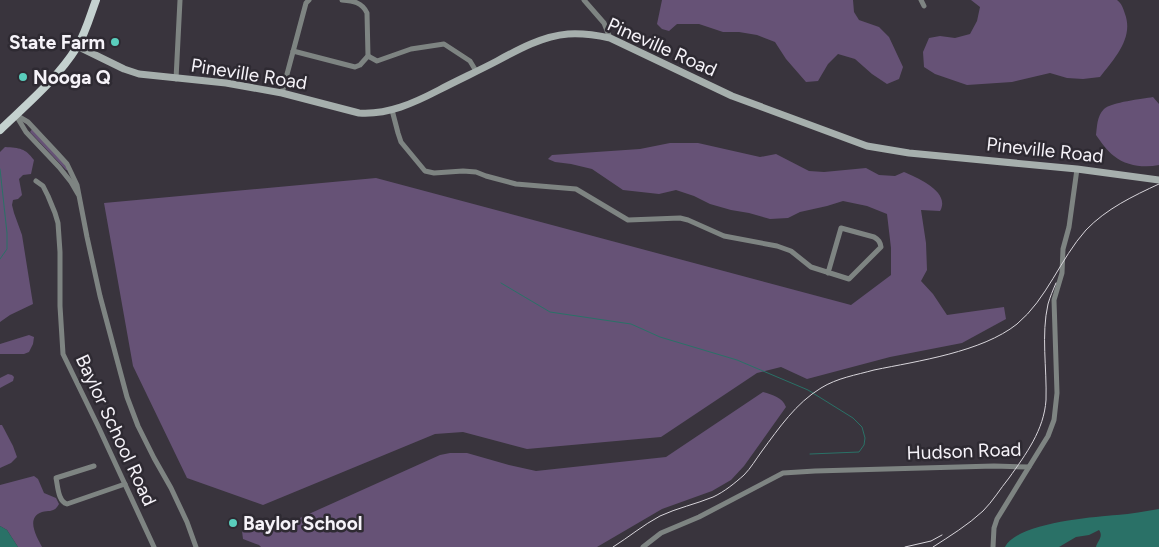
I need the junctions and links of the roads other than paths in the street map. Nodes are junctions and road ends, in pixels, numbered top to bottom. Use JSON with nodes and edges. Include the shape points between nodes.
{"nodes":[{"id":1,"x":96,"y":0,"type":"edge"},
{"id":2,"x":180,"y":0,"type":"edge"},
{"id":3,"x":309,"y":0,"type":"edge"},
{"id":4,"x":342,"y":0,"type":"edge"},
{"id":5,"x":584,"y":0,"type":"edge"},
{"id":6,"x":921,"y":0,"type":"edge"},
{"id":7,"x":924,"y":6,"type":"dead end"},
{"id":8,"x":610,"y":38,"type":"junction"},
{"id":9,"x":77,"y":46,"type":"junction"},
{"id":10,"x":293,"y":52,"type":"junction"},
{"id":11,"x":368,"y":56,"type":"junction"},
{"id":12,"x":476,"y":71,"type":"junction"},
{"id":13,"x":176,"y":79,"type":"junction"},
{"id":14,"x":282,"y":93,"type":"junction"},
{"id":15,"x":392,"y":110,"type":"junction"},
{"id":16,"x":16,"y":115,"type":"junction"},
{"id":17,"x":0,"y":130,"type":"edge"},
{"id":18,"x":1077,"y":169,"type":"junction"},
{"id":19,"x":1159,"y":180,"type":"edge"},
{"id":20,"x":36,"y":181,"type":"dead end"},
{"id":21,"x":80,"y":199,"type":"junction"},
{"id":22,"x":828,"y":273,"type":"junction"},
{"id":23,"x":94,"y":466,"type":"dead end"},
{"id":24,"x":1029,"y":467,"type":"junction"},
{"id":25,"x":125,"y":484,"type":"junction"},
{"id":26,"x":154,"y":547,"type":"edge"},
{"id":27,"x":196,"y":547,"type":"edge"},
{"id":28,"x":643,"y":547,"type":"edge"},
{"id":29,"x":993,"y":547,"type":"edge"}],
"edges":[{"from":1,"to":9,"type":"main road"},
{"from":2,"to":13,"type":"street"},
{"from":3,"to":10,"type":"street"},
{"from":4,"to":11,"type":"street","via":[[361,4],[366,10]]},
{"from":5,"to":8,"type":"street","via":[[604,23]]},
{"from":6,"to":7,"type":"street"},
{"from":8,"to":12,"type":"main road","name":"Pineville Road","via":[[567,34],[544,39]]},
{"from":8,"to":18,"type":"main road","name":"Pineville Road","via":[[732,96],[867,146],[909,154]]},
{"from":9,"to":13,"type":"main road","name":"Pineville Road","via":[[139,74]]},
{"from":9,"to":16,"type":"main road","via":[[58,73]]},
{"from":10,"to":11,"type":"street","via":[[355,67]]},
{"from":10,"to":14,"type":"street"},
{"from":11,"to":12,"type":"street","via":[[377,62],[411,49],[444,44],[470,61]]},
{"from":12,"to":15,"type":"main road","name":"Pineville Road","via":[[415,103]]},
{"from":13,"to":14,"type":"main road","name":"Pineville Road","via":[[226,83]]},
{"from":14,"to":15,"type":"main road","name":"Pineville Road","via":[[359,113]]},
{"from":15,"to":22,"type":"street","via":[[401,142],[425,170],[434,173],[476,172],[516,184],[576,189],[628,220],[688,220],[724,236],[778,246],[811,267]]},
{"from":16,"to":17,"type":"main road"},
{"from":16,"to":21,"type":"street","via":[[26,132],[71,182]]},
{"from":16,"to":21,"type":"street","via":[[28,122],[67,164]]},
{"from":18,"to":19,"type":"main road","name":"Pineville Road"},
{"from":18,"to":24,"type":"street","name":"Hudson Road","via":[[1061,280],[1054,300],[1056,408],[1052,427]]},
{"from":20,"to":25,"type":"street","name":"Baylor School Road","via":[[43,186],[58,223],[63,354]]},
{"from":21,"to":27,"type":"street","via":[[100,296],[127,397]]},
{"from":22,"to":22,"type":"street","via":[[850,279],[882,247],[881,243],[874,237],[841,228]]},
{"from":23,"to":25,"type":"street","via":[[56,478],[63,502],[67,504]]},
{"from":24,"to":28,"type":"street","name":"Hudson Road","via":[[783,473],[661,533]]},
{"from":24,"to":29,"type":"street","via":[[997,520]]},
{"from":25,"to":26,"type":"street","name":"Baylor School Road"}]}
